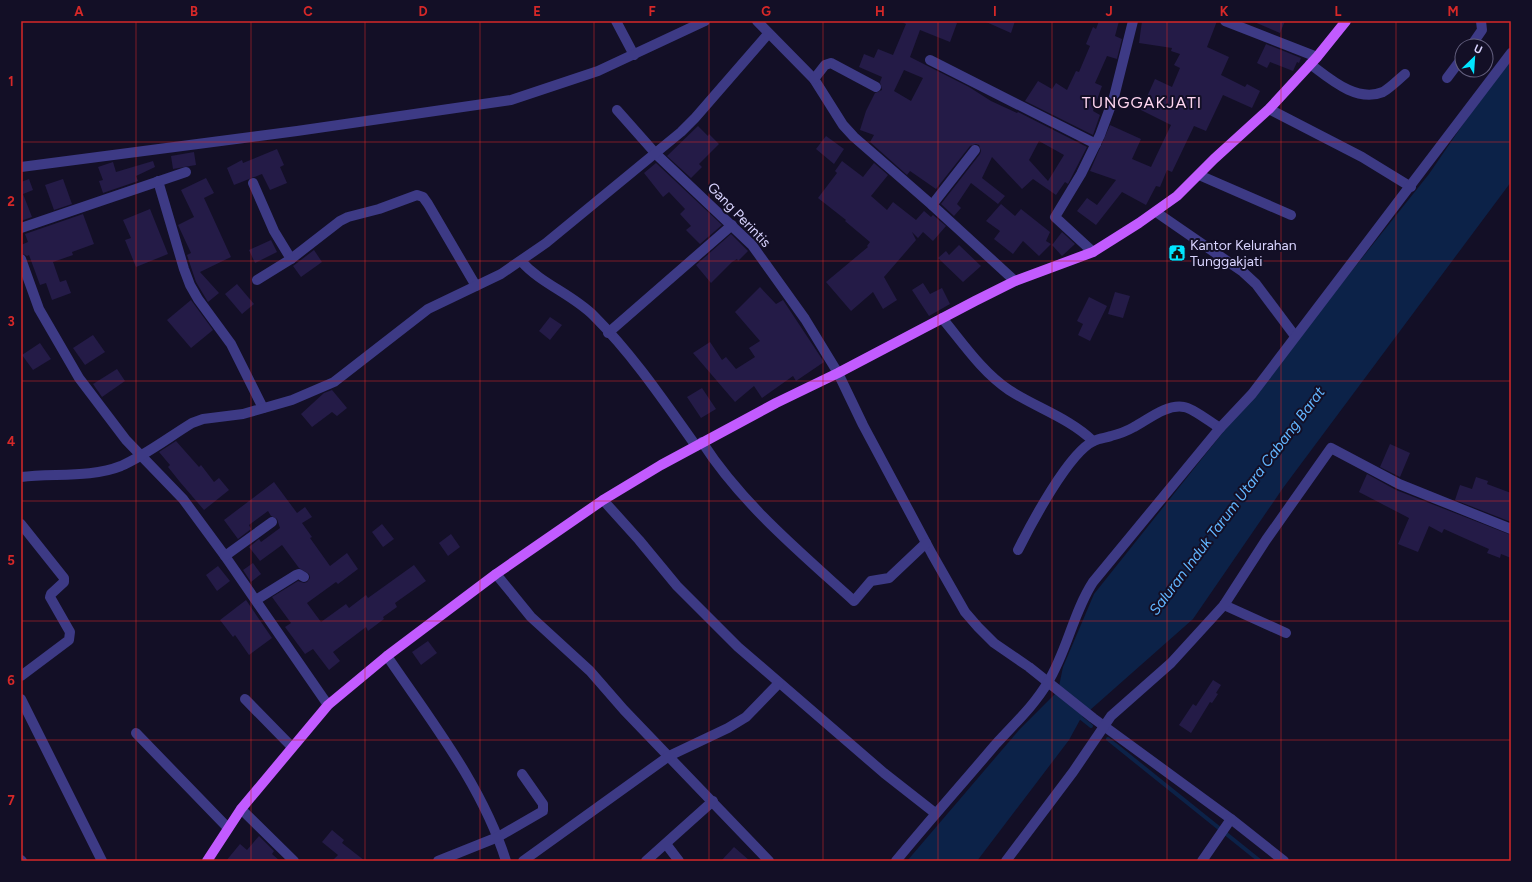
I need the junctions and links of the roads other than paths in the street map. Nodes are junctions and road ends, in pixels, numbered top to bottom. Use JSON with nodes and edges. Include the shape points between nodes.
{"nodes":[{"id":1,"x":616,"y":21,"type":"edge"},
{"id":2,"x":705,"y":21,"type":"edge"},
{"id":3,"x":757,"y":21,"type":"edge"},
{"id":4,"x":1132,"y":21,"type":"edge"},
{"id":5,"x":1225,"y":21,"type":"edge"},
{"id":6,"x":1346,"y":21,"type":"edge"},
{"id":7,"x":1481,"y":21,"type":"edge"},
{"id":8,"x":768,"y":34,"type":"junction"},
{"id":9,"x":1476,"y":38,"type":"edge"},
{"id":10,"x":1511,"y":54,"type":"edge"},
{"id":11,"x":634,"y":55,"type":"junction"},
{"id":12,"x":930,"y":60,"type":"dead end"},
{"id":13,"x":1314,"y":60,"type":"junction"},
{"id":14,"x":1454,"y":69,"type":"edge"},
{"id":15,"x":1405,"y":74,"type":"dead end"},
{"id":16,"x":1447,"y":78,"type":"dead end"},
{"id":17,"x":814,"y":79,"type":"junction"},
{"id":18,"x":876,"y":87,"type":"dead end"},
{"id":19,"x":617,"y":110,"type":"dead end"},
{"id":20,"x":1269,"y":110,"type":"junction"},
{"id":21,"x":1096,"y":144,"type":"junction"},
{"id":22,"x":975,"y":150,"type":"dead end"},
{"id":23,"x":656,"y":154,"type":"junction"},
{"id":24,"x":21,"y":167,"type":"edge"},
{"id":25,"x":186,"y":172,"type":"dead end"},
{"id":26,"x":1199,"y":175,"type":"junction"},
{"id":27,"x":158,"y":181,"type":"junction"},
{"id":28,"x":253,"y":183,"type":"dead end"},
{"id":29,"x":1411,"y":187,"type":"junction"},
{"id":30,"x":932,"y":205,"type":"junction"},
{"id":31,"x":1156,"y":212,"type":"junction"},
{"id":32,"x":1291,"y":215,"type":"dead end"},
{"id":33,"x":732,"y":225,"type":"junction"},
{"id":34,"x":21,"y":228,"type":"edge"},
{"id":35,"x":1093,"y":252,"type":"junction"},
{"id":36,"x":21,"y":259,"type":"edge"},
{"id":37,"x":291,"y":259,"type":"junction"},
{"id":38,"x":521,"y":261,"type":"junction"},
{"id":39,"x":257,"y":280,"type":"dead end"},
{"id":40,"x":1015,"y":281,"type":"junction"},
{"id":41,"x":476,"y":286,"type":"junction"},
{"id":42,"x":942,"y":318,"type":"junction"},
{"id":43,"x":608,"y":333,"type":"junction"},
{"id":44,"x":1295,"y":336,"type":"junction"},
{"id":45,"x":838,"y":373,"type":"junction"},
{"id":46,"x":263,"y":408,"type":"junction"},
{"id":47,"x":1220,"y":428,"type":"junction"},
{"id":48,"x":1093,"y":441,"type":"junction"},
{"id":49,"x":699,"y":444,"type":"junction"},
{"id":50,"x":140,"y":455,"type":"junction"},
{"id":51,"x":21,"y":477,"type":"edge"},
{"id":52,"x":603,"y":500,"type":"junction"},
{"id":53,"x":272,"y":522,"type":"dead end"},
{"id":54,"x":21,"y":524,"type":"edge"},
{"id":55,"x":1511,"y":529,"type":"edge"},
{"id":56,"x":926,"y":543,"type":"junction"},
{"id":57,"x":1018,"y":550,"type":"dead end"},
{"id":58,"x":225,"y":556,"type":"junction"},
{"id":59,"x":496,"y":574,"type":"junction"},
{"id":60,"x":304,"y":577,"type":"dead end"},
{"id":61,"x":256,"y":600,"type":"junction"},
{"id":62,"x":1224,"y":605,"type":"junction"},
{"id":63,"x":1286,"y":633,"type":"dead end"},
{"id":64,"x":387,"y":656,"type":"junction"},
{"id":65,"x":21,"y":676,"type":"edge"},
{"id":66,"x":779,"y":683,"type":"junction"},
{"id":67,"x":1048,"y":683,"type":"junction"},
{"id":68,"x":21,"y":699,"type":"edge"},
{"id":69,"x":245,"y":699,"type":"dead end"},
{"id":70,"x":328,"y":705,"type":"junction"},
{"id":71,"x":1103,"y":726,"type":"junction"},
{"id":72,"x":136,"y":733,"type":"dead end"},
{"id":73,"x":292,"y":747,"type":"junction"},
{"id":74,"x":669,"y":756,"type":"junction"},
{"id":75,"x":522,"y":774,"type":"dead end"},
{"id":76,"x":713,"y":801,"type":"junction"},
{"id":77,"x":241,"y":809,"type":"junction"},
{"id":78,"x":935,"y":812,"type":"junction"},
{"id":79,"x":1229,"y":822,"type":"junction"},
{"id":80,"x":228,"y":828,"type":"junction"},
{"id":81,"x":498,"y":837,"type":"junction"},
{"id":82,"x":666,"y":844,"type":"junction"},
{"id":83,"x":102,"y":861,"type":"edge"},
{"id":84,"x":207,"y":861,"type":"edge"},
{"id":85,"x":294,"y":861,"type":"edge"},
{"id":86,"x":438,"y":861,"type":"edge"},
{"id":87,"x":506,"y":861,"type":"edge"},
{"id":88,"x":523,"y":861,"type":"edge"},
{"id":89,"x":646,"y":861,"type":"edge"},
{"id":90,"x":678,"y":861,"type":"edge"},
{"id":91,"x":769,"y":861,"type":"edge"},
{"id":92,"x":896,"y":861,"type":"edge"},
{"id":93,"x":1006,"y":861,"type":"edge"},
{"id":94,"x":1202,"y":861,"type":"edge"},
{"id":95,"x":1284,"y":861,"type":"edge"}],
"edges":[{"from":1,"to":11,"type":"street"},
{"from":2,"to":11,"type":"street"},
{"from":3,"to":8,"type":"street"},
{"from":4,"to":21,"type":"street","via":[[1114,97]]},
{"from":5,"to":13,"type":"street"},
{"from":6,"to":13,"type":"main road"},
{"from":7,"to":9,"type":"street","via":[[1482,30]]},
{"from":8,"to":17,"type":"street"},
{"from":8,"to":23,"type":"street","via":[[695,118]]},
{"from":10,"to":29,"type":"street"},
{"from":11,"to":24,"type":"street","via":[[598,71],[511,100]]},
{"from":12,"to":21,"type":"street"},
{"from":13,"to":15,"type":"street","via":[[1333,81],[1350,91],[1368,94],[1382,92]]},
{"from":13,"to":20,"type":"main road"},
{"from":14,"to":16,"type":"street"},
{"from":17,"to":18,"type":"street","via":[[825,65],[830,63]]},
{"from":17,"to":30,"type":"street","via":[[843,125],[854,137]]},
{"from":19,"to":23,"type":"street","name":"Gang Perintis"},
{"from":20,"to":26,"type":"main road"},
{"from":20,"to":29,"type":"street","via":[[1362,157]]},
{"from":21,"to":35,"type":"street","via":[[1056,217]]},
{"from":22,"to":30,"type":"street"},
{"from":23,"to":33,"type":"street","name":"Gang Perintis"},
{"from":23,"to":38,"type":"street"},
{"from":25,"to":27,"type":"street"},
{"from":26,"to":31,"type":"main road","via":[[1178,196]]},
{"from":26,"to":32,"type":"street"},
{"from":27,"to":34,"type":"street"},
{"from":27,"to":46,"type":"street","via":[[190,285],[231,344]]},
{"from":28,"to":37,"type":"street","via":[[274,231]]},
{"from":29,"to":44,"type":"street"},
{"from":30,"to":40,"type":"street"},
{"from":31,"to":35,"type":"main road"},
{"from":31,"to":44,"type":"street","via":[[1243,272],[1256,284]]},
{"from":33,"to":43,"type":"street"},
{"from":33,"to":45,"type":"street","name":"Gang Perintis","via":[[752,245],[805,319]]},
{"from":35,"to":40,"type":"main road"},
{"from":36,"to":50,"type":"street","via":[[39,309],[79,378]]},
{"from":37,"to":39,"type":"street"},
{"from":37,"to":41,"type":"street","via":[[340,221],[417,195],[423,197],[428,204]]},
{"from":38,"to":41,"type":"street"},
{"from":38,"to":43,"type":"street","via":[[538,277],[583,306]]},
{"from":40,"to":42,"type":"main road"},
{"from":41,"to":46,"type":"street","via":[[428,309],[334,382],[292,400]]},
{"from":42,"to":45,"type":"main road"},
{"from":42,"to":48,"type":"street","via":[[1000,384],[1081,429]]},
{"from":43,"to":49,"type":"street","via":[[624,348]]},
{"from":44,"to":47,"type":"street","via":[[1252,394]]},
{"from":45,"to":49,"type":"main road"},
{"from":45,"to":56,"type":"street","name":"Gang Perintis"},
{"from":46,"to":50,"type":"street","via":[[192,423]]},
{"from":47,"to":48,"type":"street","via":[[1186,407],[1178,406],[1170,407],[1119,433]]},
{"from":47,"to":67,"type":"street","via":[[1093,582],[1085,595]]},
{"from":48,"to":57,"type":"street","via":[[1067,468],[1038,512]]},
{"from":49,"to":52,"type":"main road"},
{"from":49,"to":56,"type":"street","via":[[786,540],[854,601],[871,581],[889,578]]},
{"from":50,"to":51,"type":"street","via":[[108,470],[72,475]]},
{"from":50,"to":58,"type":"street","via":[[183,499]]},
{"from":52,"to":59,"type":"main road"},
{"from":52,"to":66,"type":"street","via":[[677,586],[738,647]]},
{"from":53,"to":58,"type":"street"},
{"from":54,"to":65,"type":"street","via":[[64,578],[64,582],[50,597],[71,636]]},
{"from":55,"to":62,"type":"street","via":[[1399,484],[1331,448]]},
{"from":56,"to":67,"type":"street","name":"Gang Perintis","via":[[965,612],[978,627],[994,643]]},
{"from":58,"to":61,"type":"street"},
{"from":59,"to":64,"type":"main road"},
{"from":59,"to":74,"type":"street","via":[[530,618],[590,671]]},
{"from":60,"to":61,"type":"street","via":[[298,574]]},
{"from":61,"to":70,"type":"street"},
{"from":62,"to":63,"type":"street"},
{"from":62,"to":71,"type":"street","via":[[1171,663],[1125,702]]},
{"from":64,"to":70,"type":"main road"},
{"from":64,"to":81,"type":"street","via":[[472,782]]},
{"from":66,"to":74,"type":"street","via":[[740,721]]},
{"from":66,"to":78,"type":"street","via":[[884,773]]},
{"from":67,"to":71,"type":"street","name":"Gang Perintis"},
{"from":67,"to":78,"type":"street","via":[[1029,708]]},
{"from":68,"to":83,"type":"street"},
{"from":69,"to":73,"type":"street"},
{"from":70,"to":73,"type":"main road"},
{"from":71,"to":79,"type":"street","name":"Gang Perintis"},
{"from":71,"to":93,"type":"street"},
{"from":72,"to":80,"type":"street"},
{"from":73,"to":77,"type":"main road"},
{"from":74,"to":76,"type":"street"},
{"from":74,"to":88,"type":"street"},
{"from":75,"to":81,"type":"street","via":[[544,808]]},
{"from":76,"to":82,"type":"street"},
{"from":76,"to":91,"type":"street"},
{"from":77,"to":80,"type":"main road"},
{"from":77,"to":85,"type":"street"},
{"from":78,"to":92,"type":"street"},
{"from":79,"to":94,"type":"street"},
{"from":79,"to":95,"type":"street","name":"Gang Perintis"},
{"from":80,"to":84,"type":"main road"},
{"from":81,"to":86,"type":"street"},
{"from":81,"to":87,"type":"street"},
{"from":82,"to":89,"type":"street"},
{"from":82,"to":90,"type":"street"}]}
